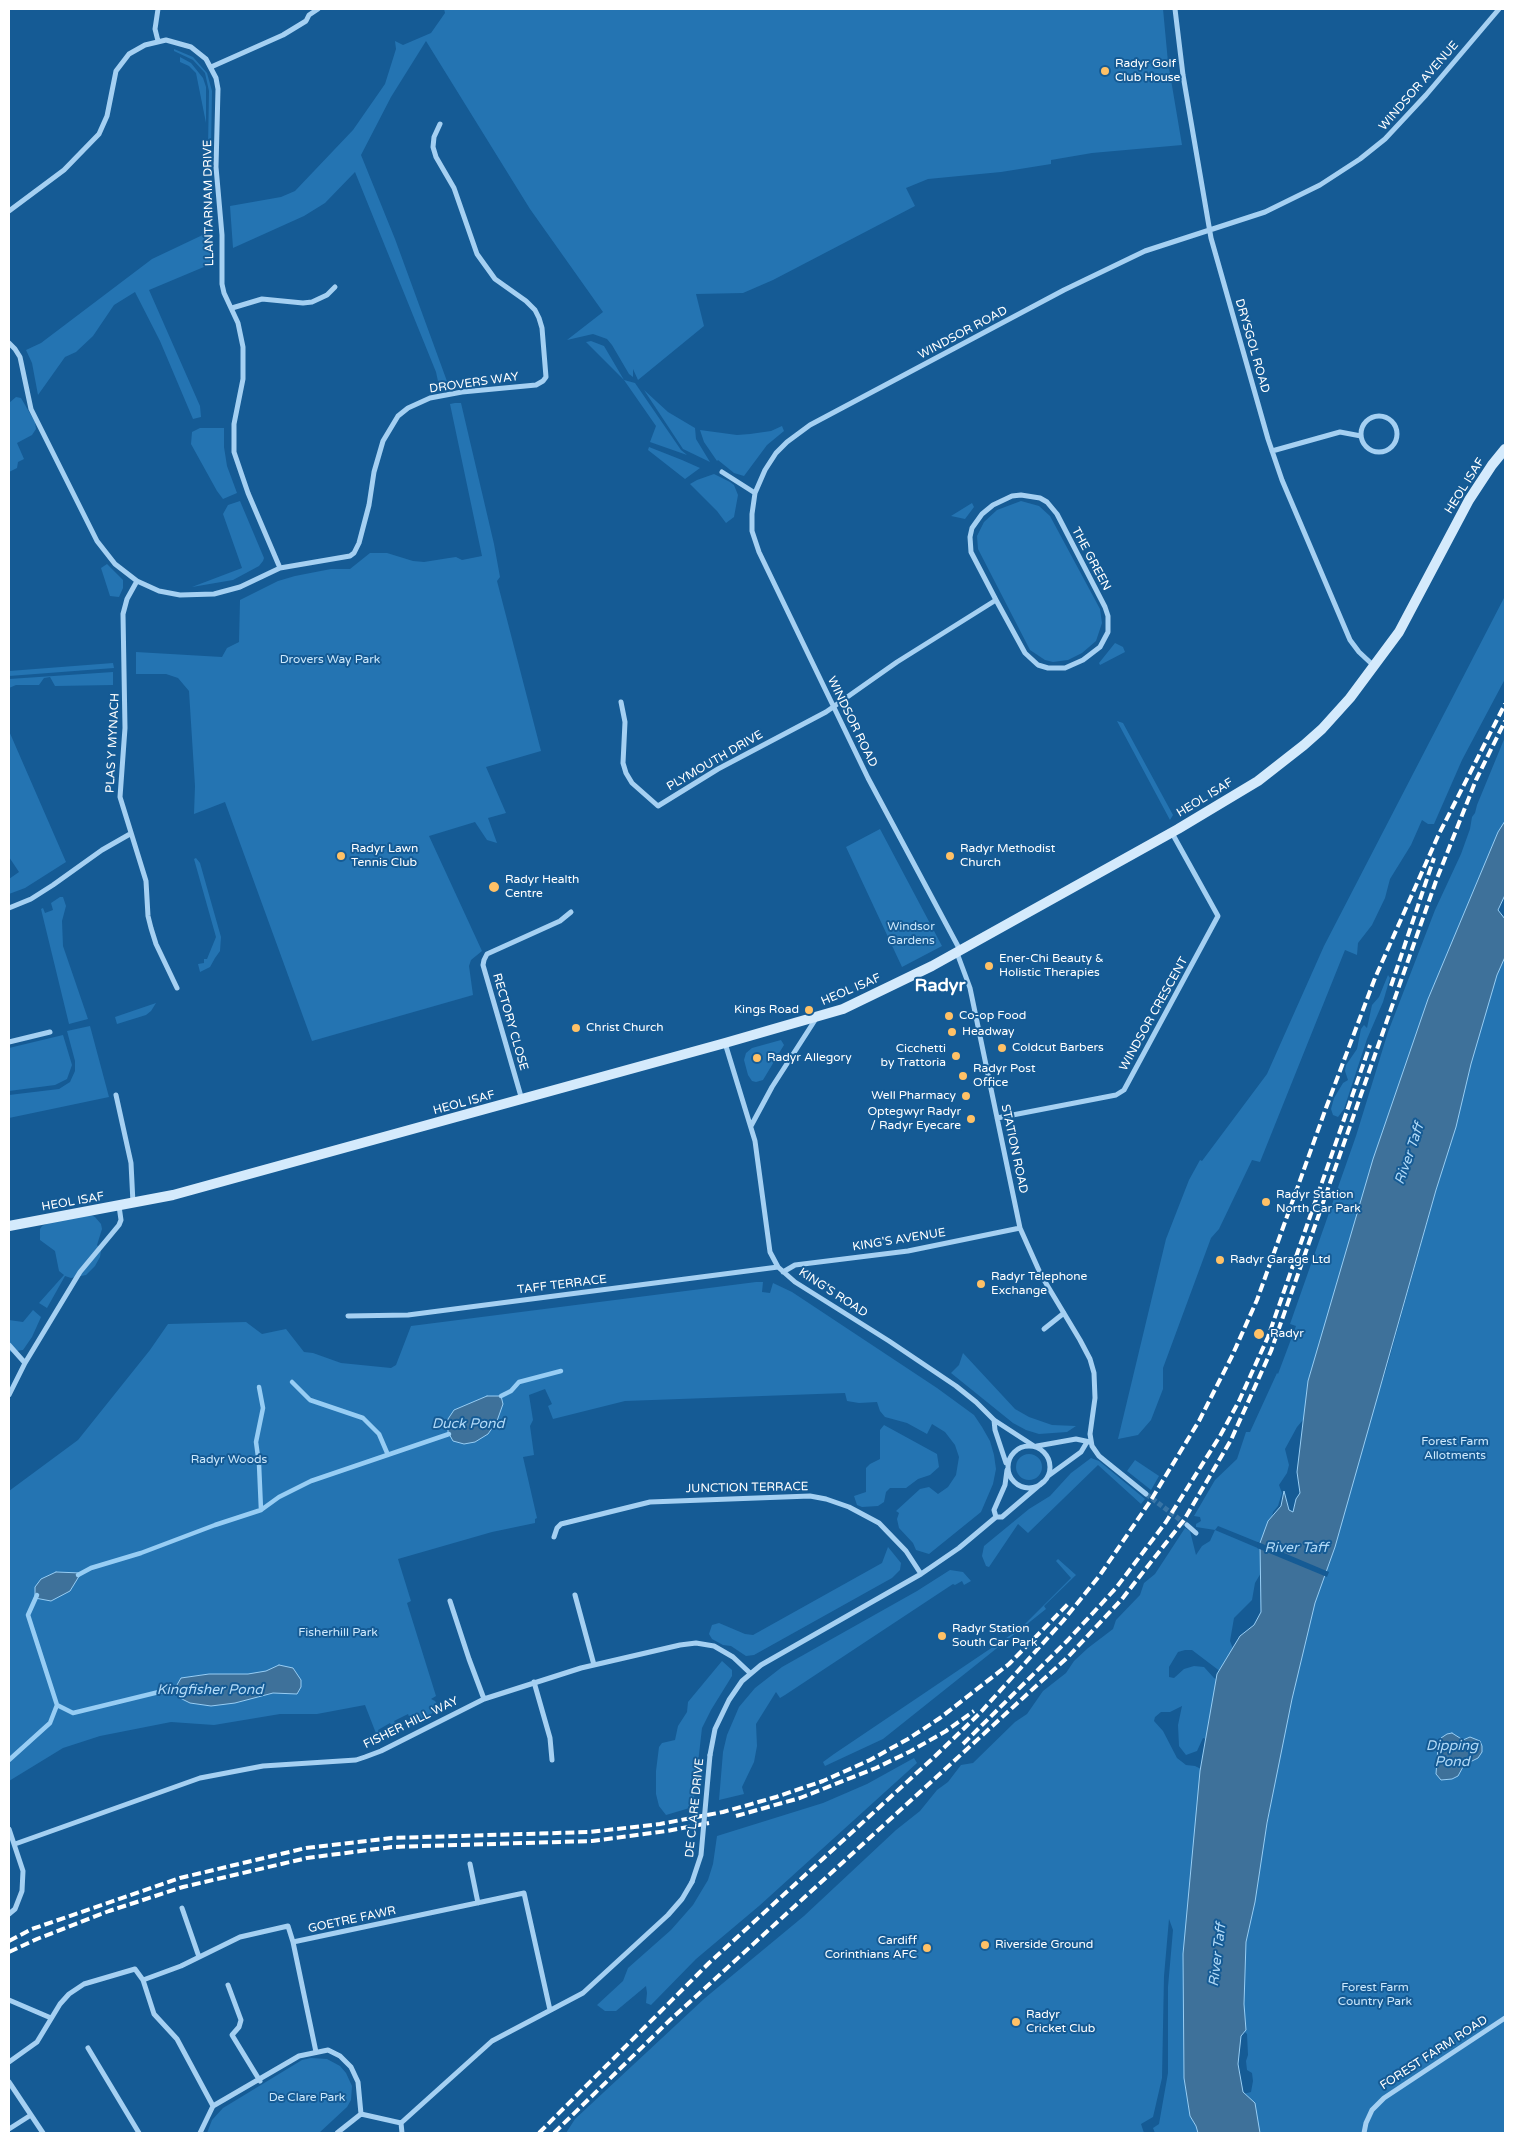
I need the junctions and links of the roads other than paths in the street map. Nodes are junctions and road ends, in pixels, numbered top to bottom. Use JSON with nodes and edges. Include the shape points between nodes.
{"nodes":[{"id":1,"x":158,"y":9,"type":"edge"},
{"id":2,"x":318,"y":9,"type":"edge"},
{"id":3,"x":1175,"y":9,"type":"edge"},
{"id":4,"x":1499,"y":9,"type":"edge"},
{"id":5,"x":158,"y":41,"type":"junction"},
{"id":6,"x":211,"y":67,"type":"junction"},
{"id":7,"x":440,"y":124,"type":"dead end"},
{"id":8,"x":9,"y":211,"type":"edge"},
{"id":9,"x":1210,"y":230,"type":"junction"},
{"id":10,"x":335,"y":287,"type":"dead end"},
{"id":11,"x":232,"y":308,"type":"junction"},
{"id":12,"x":9,"y":343,"type":"edge"},
{"id":13,"x":1361,"y":436,"type":"junction"},
{"id":14,"x":1505,"y":450,"type":"edge"},
{"id":15,"x":1272,"y":452,"type":"junction"},
{"id":16,"x":722,"y":472,"type":"dead end"},
{"id":17,"x":755,"y":493,"type":"junction"},
{"id":18,"x":280,"y":568,"type":"junction"},
{"id":19,"x":137,"y":581,"type":"junction"},
{"id":20,"x":996,"y":600,"type":"junction"},
{"id":21,"x":1375,"y":667,"type":"junction"},
{"id":22,"x":621,"y":702,"type":"dead end"},
{"id":23,"x":834,"y":707,"type":"junction"},
{"id":24,"x":1172,"y":833,"type":"junction"},
{"id":25,"x":130,"y":834,"type":"junction"},
{"id":26,"x":9,"y":908,"type":"edge"},
{"id":27,"x":571,"y":912,"type":"dead end"},
{"id":28,"x":959,"y":952,"type":"junction"},
{"id":29,"x":177,"y":988,"type":"dead end"},
{"id":30,"x":818,"y":1017,"type":"junction"},
{"id":31,"x":50,"y":1032,"type":"dead end"},
{"id":32,"x":9,"y":1042,"type":"edge"},
{"id":33,"x":725,"y":1043,"type":"junction"},
{"id":34,"x":116,"y":1095,"type":"dead end"},
{"id":35,"x":522,"y":1100,"type":"junction"},
{"id":36,"x":997,"y":1118,"type":"junction"},
{"id":37,"x":751,"y":1126,"type":"junction"},
{"id":38,"x":134,"y":1204,"type":"junction"},
{"id":39,"x":119,"y":1206,"type":"junction"},
{"id":40,"x":9,"y":1226,"type":"edge"},
{"id":41,"x":1020,"y":1228,"type":"junction"},
{"id":42,"x":778,"y":1267,"type":"junction"},
{"id":43,"x":783,"y":1272,"type":"junction"},
{"id":44,"x":1064,"y":1313,"type":"junction"},
{"id":45,"x":348,"y":1316,"type":"dead end"},
{"id":46,"x":1044,"y":1329,"type":"dead end"},
{"id":47,"x":9,"y":1345,"type":"edge"},
{"id":48,"x":25,"y":1364,"type":"junction"},
{"id":49,"x":9,"y":1394,"type":"edge"},
{"id":50,"x":994,"y":1420,"type":"junction"},
{"id":51,"x":1089,"y":1442,"type":"junction"},
{"id":52,"x":1035,"y":1446,"type":"junction"},
{"id":53,"x":1007,"y":1467,"type":"junction"},
{"id":54,"x":1048,"y":1477,"type":"junction"},
{"id":55,"x":1043,"y":1482,"type":"junction"},
{"id":56,"x":1146,"y":1494,"type":"tunnel mouth"},
{"id":57,"x":996,"y":1518,"type":"junction"},
{"id":58,"x":1187,"y":1525,"type":"tunnel mouth"},
{"id":59,"x":1196,"y":1533,"type":"dead end"},
{"id":60,"x":554,"y":1537,"type":"dead end"},
{"id":61,"x":922,"y":1574,"type":"junction"},
{"id":62,"x":575,"y":1595,"type":"dead end"},
{"id":63,"x":450,"y":1600,"type":"dead end"},
{"id":64,"x":594,"y":1665,"type":"junction"},
{"id":65,"x":750,"y":1673,"type":"junction"},
{"id":66,"x":534,"y":1682,"type":"junction"},
{"id":67,"x":484,"y":1699,"type":"junction"},
{"id":68,"x":552,"y":1760,"type":"dead end"},
{"id":69,"x":9,"y":1828,"type":"edge"},
{"id":70,"x":15,"y":1844,"type":"junction"},
{"id":71,"x":470,"y":1864,"type":"dead end"},
{"id":72,"x":478,"y":1903,"type":"junction"},
{"id":73,"x":182,"y":1908,"type":"dead end"},
{"id":74,"x":9,"y":1914,"type":"edge"},
{"id":75,"x":293,"y":1942,"type":"junction"},
{"id":76,"x":199,"y":1957,"type":"junction"},
{"id":77,"x":143,"y":1980,"type":"junction"},
{"id":78,"x":228,"y":1985,"type":"dead end"},
{"id":79,"x":9,"y":2000,"type":"edge"},
{"id":80,"x":550,"y":2010,"type":"junction"},
{"id":81,"x":52,"y":2018,"type":"junction"},
{"id":82,"x":1505,"y":2018,"type":"edge"},
{"id":83,"x":88,"y":2048,"type":"dead end"},
{"id":84,"x":316,"y":2052,"type":"junction"},
{"id":85,"x":9,"y":2062,"type":"edge"},
{"id":86,"x":260,"y":2081,"type":"junction"},
{"id":87,"x":9,"y":2082,"type":"edge"},
{"id":88,"x":213,"y":2106,"type":"junction"},
{"id":89,"x":361,"y":2114,"type":"junction"},
{"id":90,"x":31,"y":2115,"type":"junction"},
{"id":91,"x":401,"y":2123,"type":"junction"},
{"id":92,"x":9,"y":2129,"type":"edge"},
{"id":93,"x":43,"y":2133,"type":"edge"},
{"id":94,"x":138,"y":2133,"type":"edge"},
{"id":95,"x":200,"y":2133,"type":"edge"},
{"id":96,"x":337,"y":2133,"type":"edge"},
{"id":97,"x":402,"y":2133,"type":"edge"},
{"id":98,"x":1364,"y":2133,"type":"edge"}],
"edges":[{"from":1,"to":5,"type":"street","via":[[155,29]]},
{"from":2,"to":6,"type":"street","via":[[283,35]]},
{"from":3,"to":9,"type":"street","name":"DRYSGOL ROAD"},
{"from":4,"to":9,"type":"street","name":"WINDSOR AVENUE","via":[[1414,109],[1373,149],[1300,196],[1265,212]]},
{"from":5,"to":6,"type":"street","name":"LLANTARNAM DRIVE","via":[[191,48],[199,52]]},
{"from":5,"to":8,"type":"street","via":[[136,49],[122,62],[112,82],[104,126],[94,140],[64,170]]},
{"from":6,"to":11,"type":"street","name":"LLANTARNAM DRIVE","via":[[218,89],[216,167],[222,240],[221,276],[224,293]]},
{"from":7,"to":18,"type":"street","name":"DROVERS WAY","via":[[434,137],[436,157],[454,188],[478,254],[495,279],[526,301],[539,318],[546,376],[536,385],[446,394],[408,408],[393,422],[383,441],[365,522],[354,553],[343,558]]},
{"from":9,"to":15,"type":"street","name":"DRYSGOL ROAD"},
{"from":9,"to":17,"type":"street","name":"WINDSOR ROAD","via":[[1108,267],[810,425],[776,453],[760,477]]},
{"from":10,"to":11,"type":"street","via":[[327,295],[303,304],[262,299]]},
{"from":11,"to":18,"type":"street","name":"LLANTARNAM DRIVE","via":[[242,334],[244,362],[234,424],[234,452]]},
{"from":12,"to":19,"type":"street","via":[[20,357],[31,409],[93,533],[115,564]]},
{"from":13,"to":13,"type":"street","via":[[1364,424],[1374,417],[1387,418],[1395,427],[1393,445],[1379,452],[1368,448]]},
{"from":13,"to":15,"type":"street","via":[[1340,432]]},
{"from":14,"to":21,"type":"main road","name":"HEOL ISAF","via":[[1469,500],[1399,632]]},
{"from":15,"to":21,"type":"street","name":"DRYSGOL ROAD","via":[[1350,640]]},
{"from":16,"to":17,"type":"street"},
{"from":17,"to":23,"type":"street","name":"WINDSOR ROAD","via":[[751,523],[759,552]]},
{"from":18,"to":19,"type":"street","name":"DROVERS WAY","via":[[240,588],[214,594],[180,595],[159,591]]},
{"from":19,"to":25,"type":"street","name":"PLAS Y MYNACH","via":[[123,614],[125,728],[120,797]]},
{"from":20,"to":20,"type":"street","name":"THE GREEN","via":[[971,552],[972,528],[993,505],[1012,496],[1040,498],[1057,514],[1105,607],[1108,632],[1100,647],[1083,660],[1066,668],[1048,668],[1038,665],[1025,653]]},
{"from":20,"to":23,"type":"street","via":[[897,662]]},
{"from":21,"to":24,"type":"main road","name":"HEOL ISAF","via":[[1341,709],[1293,755],[1242,791]]},
{"from":22,"to":23,"type":"street","name":"PLYMOUTH DRIVE","via":[[625,722],[623,763],[626,773],[632,783],[658,806],[718,769]]},
{"from":23,"to":28,"type":"street","name":"WINDSOR ROAD"},
{"from":24,"to":28,"type":"main road","name":"HEOL ISAF"},
{"from":24,"to":36,"type":"street","name":"WINDSOR CRESCENT","via":[[1218,916],[1124,1090],[1116,1095]]},
{"from":25,"to":26,"type":"street","via":[[45,890]]},
{"from":25,"to":29,"type":"street","name":"PLAS Y MYNACH","via":[[146,881],[151,928]]},
{"from":27,"to":35,"type":"street","name":"RECTORY CLOSE","via":[[560,922],[487,954],[484,960]]},
{"from":28,"to":30,"type":"main road","name":"HEOL ISAF","via":[[872,996]]},
{"from":28,"to":36,"type":"street","name":"STATION ROAD","via":[[970,988]]},
{"from":30,"to":33,"type":"main road","name":"HEOL ISAF"},
{"from":30,"to":37,"type":"street","via":[[772,1086]]},
{"from":31,"to":32,"type":"street"},
{"from":33,"to":35,"type":"main road","name":"HEOL ISAF"},
{"from":33,"to":37,"type":"street","name":"KING'S ROAD"},
{"from":34,"to":38,"type":"street","via":[[131,1163]]},
{"from":35,"to":38,"type":"main road","name":"HEOL ISAF"},
{"from":36,"to":41,"type":"street","name":"STATION ROAD"},
{"from":37,"to":42,"type":"street","name":"KING'S ROAD","via":[[770,1252]]},
{"from":38,"to":39,"type":"main road","name":"HEOL ISAF"},
{"from":39,"to":40,"type":"main road","name":"HEOL ISAF"},
{"from":39,"to":48,"type":"street","via":[[119,1225],[80,1272]]},
{"from":41,"to":43,"type":"street","name":"KING'S AVENUE","via":[[908,1251],[794,1265]]},
{"from":41,"to":44,"type":"street","name":"STATION ROAD","via":[[1041,1275]]},
{"from":42,"to":43,"type":"street","name":"KING'S ROAD"},
{"from":42,"to":45,"type":"street","name":"TAFF TERRACE","via":[[408,1315]]},
{"from":43,"to":50,"type":"street","name":"KING'S ROAD","via":[[956,1386]]},
{"from":44,"to":46,"type":"street"},
{"from":44,"to":51,"type":"street","name":"STATION ROAD","via":[[1090,1359],[1094,1373],[1095,1398]]},
{"from":47,"to":48,"type":"street"},
{"from":48,"to":49,"type":"street"},
{"from":50,"to":52,"type":"street","name":"KING'S ROAD"},
{"from":50,"to":53,"type":"street"},
{"from":51,"to":52,"type":"street","via":[[1076,1439]]},
{"from":51,"to":54,"type":"street"},
{"from":51,"to":56,"type":"street","via":[[1099,1456]]},
{"from":52,"to":53,"type":"street","via":[[1017,1448]]},
{"from":52,"to":54,"type":"street","via":[[1048,1457]]},
{"from":53,"to":55,"type":"street","via":[[1012,1481],[1024,1488]]},
{"from":53,"to":57,"type":"street","via":[[994,1510]]},
{"from":54,"to":55,"type":"street"},
{"from":55,"to":57,"type":"street","name":"DE CLARE DRIVE","via":[[1002,1517]]},
{"from":57,"to":61,"type":"street","name":"DE CLARE DRIVE"},
{"from":58,"to":59,"type":"street"},
{"from":60,"to":61,"type":"street","name":"JUNCTION TERRACE","via":[[561,1524],[650,1502],[810,1496],[849,1507],[879,1523],[906,1551]]},
{"from":61,"to":65,"type":"street","name":"DE CLARE DRIVE"},
{"from":62,"to":64,"type":"street"},
{"from":63,"to":67,"type":"street"},
{"from":64,"to":65,"type":"street","name":"FISHER HILL WAY","via":[[680,1645],[704,1643],[723,1650]]},
{"from":64,"to":66,"type":"street","name":"FISHER HILL WAY"},
{"from":65,"to":80,"type":"street","name":"DE CLARE DRIVE","bridge":true,"via":[[737,1688],[715,1729],[701,1855],[682,1899],[591,1987],[577,1998]]},
{"from":66,"to":67,"type":"street","name":"FISHER HILL WAY"},
{"from":66,"to":68,"type":"street","via":[[550,1738]]},
{"from":67,"to":70,"type":"street","name":"FISHER HILL WAY","via":[[381,1751],[356,1760],[263,1766],[200,1778]]},
{"from":69,"to":70,"type":"street"},
{"from":70,"to":74,"type":"street","via":[[23,1871],[22,1891],[15,1909]]},
{"from":71,"to":72,"type":"street"},
{"from":72,"to":75,"type":"street","name":"GOETRE FAWR"},
{"from":72,"to":80,"type":"street","name":"GOETRE FAWR","via":[[524,1893]]},
{"from":73,"to":76,"type":"street"},
{"from":75,"to":76,"type":"street","name":"GOETRE FAWR","via":[[288,1926],[240,1937]]},
{"from":75,"to":84,"type":"street"},
{"from":76,"to":77,"type":"street","name":"GOETRE FAWR"},
{"from":77,"to":81,"type":"street","via":[[135,1968],[84,1984],[69,1994]]},
{"from":77,"to":88,"type":"street","via":[[154,2014],[177,2039]]},
{"from":78,"to":86,"type":"street","via":[[241,2020],[232,2035]]},
{"from":79,"to":81,"type":"street"},
{"from":80,"to":91,"type":"street","name":"DE CLARE DRIVE","via":[[492,2041]]},
{"from":81,"to":85,"type":"street","via":[[37,2042]]},
{"from":82,"to":98,"type":"street","name":"FOREST FARM ROAD","via":[[1384,2098],[1372,2110]]},
{"from":83,"to":94,"type":"street"},
{"from":84,"to":86,"type":"street","via":[[299,2056]]},
{"from":84,"to":89,"type":"street","via":[[328,2050],[351,2067],[358,2082]]},
{"from":86,"to":88,"type":"street"},
{"from":87,"to":90,"type":"street"},
{"from":88,"to":95,"type":"street"},
{"from":89,"to":91,"type":"street"},
{"from":89,"to":96,"type":"street"},
{"from":90,"to":92,"type":"street"},
{"from":90,"to":93,"type":"street"},
{"from":91,"to":97,"type":"street"}]}
